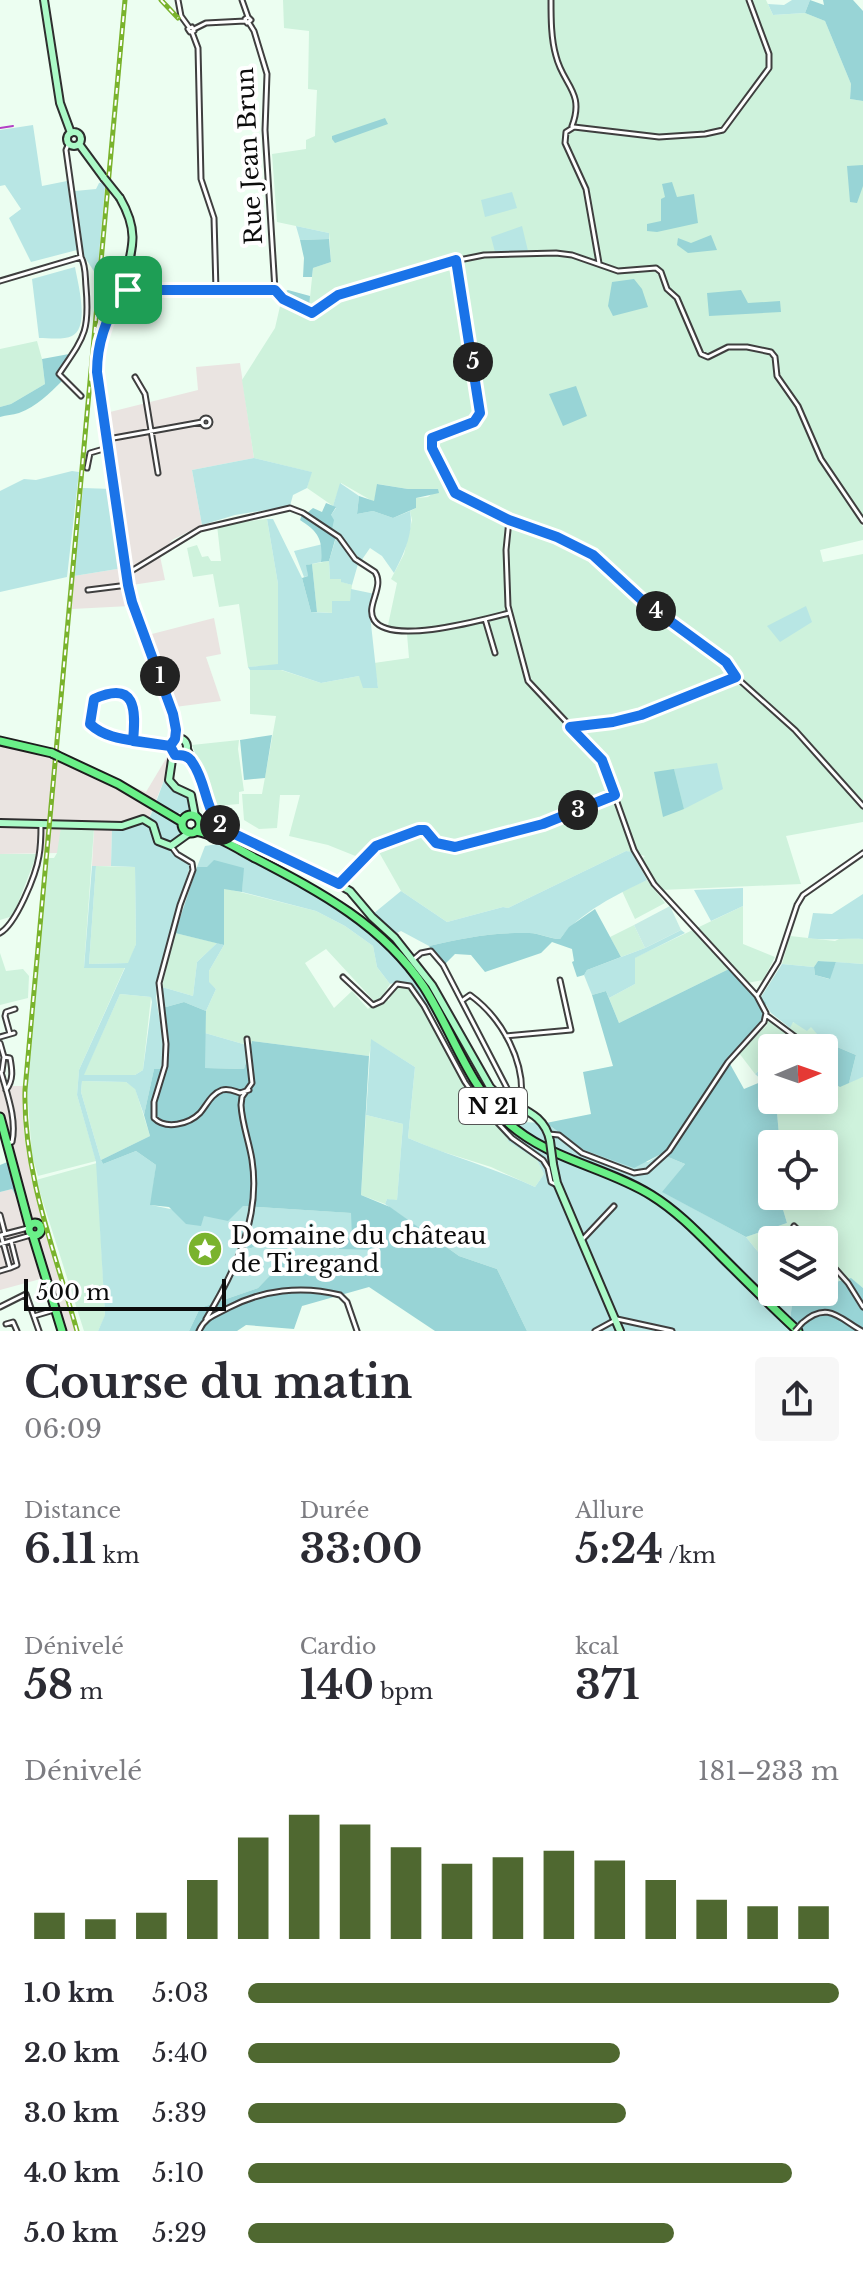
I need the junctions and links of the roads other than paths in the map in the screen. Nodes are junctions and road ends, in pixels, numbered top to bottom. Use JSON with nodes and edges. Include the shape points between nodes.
{"nodes":[{"id":1,"x":45,"y":0,"type":"edge"},
{"id":2,"x":178,"y":0,"type":"edge"},
{"id":3,"x":242,"y":0,"type":"edge"},
{"id":4,"x":551,"y":0,"type":"edge"},
{"id":5,"x":749,"y":0,"type":"edge"},
{"id":6,"x":248,"y":20,"type":"junction"},
{"id":7,"x":192,"y":29,"type":"junction"},
{"id":8,"x":572,"y":127,"type":"junction"},
{"id":9,"x":71,"y":133,"type":"junction"},
{"id":10,"x":69,"y":143,"type":"junction"},
{"id":11,"x":79,"y":144,"type":"junction"},
{"id":12,"x":81,"y":257,"type":"junction"},
{"id":13,"x":456,"y":260,"type":"junction"},
{"id":14,"x":599,"y":263,"type":"junction"},
{"id":15,"x":0,"y":281,"type":"edge"},
{"id":16,"x":124,"y":282,"type":"junction"},
{"id":17,"x":128,"y":290,"type":"junction"},
{"id":18,"x":216,"y":290,"type":"junction"},
{"id":19,"x":275,"y":290,"type":"junction"},
{"id":20,"x":120,"y":295,"type":"junction"},
{"id":21,"x":135,"y":377,"type":"dead end"},
{"id":22,"x":81,"y":396,"type":"dead end"},
{"id":23,"x":202,"y":422,"type":"dead end"},
{"id":24,"x":151,"y":432,"type":"junction"},
{"id":25,"x":108,"y":439,"type":"junction"},
{"id":26,"x":109,"y":447,"type":"junction"},
{"id":27,"x":87,"y":468,"type":"dead end"},
{"id":28,"x":158,"y":473,"type":"dead end"},
{"id":29,"x":509,"y":520,"type":"junction"},
{"id":30,"x":863,"y":521,"type":"edge"},
{"id":31,"x":127,"y":573,"type":"junction"},
{"id":32,"x":128,"y":585,"type":"junction"},
{"id":33,"x":88,"y":590,"type":"dead end"},
{"id":34,"x":509,"y":613,"type":"junction"},
{"id":35,"x":485,"y":619,"type":"junction"},
{"id":36,"x":495,"y":653,"type":"dead end"},
{"id":37,"x":736,"y":677,"type":"junction"},
{"id":38,"x":570,"y":727,"type":"junction"},
{"id":39,"x":0,"y":741,"type":"edge"},
{"id":40,"x":133,"y":741,"type":"junction"},
{"id":41,"x":178,"y":748,"type":"junction"},
{"id":42,"x":615,"y":795,"type":"junction"},
{"id":43,"x":863,"y":806,"type":"edge"},
{"id":44,"x":0,"y":823,"type":"edge"},
{"id":45,"x":190,"y":823,"type":"junction"},
{"id":46,"x":41,"y":824,"type":"junction"},
{"id":47,"x":171,"y":846,"type":"junction"},
{"id":48,"x":863,"y":853,"type":"edge"},
{"id":49,"x":339,"y":884,"type":"junction"},
{"id":50,"x":0,"y":933,"type":"edge"},
{"id":51,"x":414,"y":959,"type":"junction"},
{"id":52,"x":343,"y":977,"type":"dead end"},
{"id":53,"x":560,"y":980,"type":"dead end"},
{"id":54,"x":757,"y":996,"type":"junction"},
{"id":55,"x":462,"y":1001,"type":"junction"},
{"id":56,"x":15,"y":1009,"type":"dead end"},
{"id":57,"x":766,"y":1015,"type":"junction"},
{"id":58,"x":0,"y":1027,"type":"edge"},
{"id":59,"x":792,"y":1034,"type":"edge"},
{"id":60,"x":506,"y":1036,"type":"junction"},
{"id":61,"x":1,"y":1037,"type":"edge"},
{"id":62,"x":247,"y":1039,"type":"dead end"},
{"id":63,"x":0,"y":1043,"type":"edge"},
{"id":64,"x":4,"y":1057,"type":"junction"},
{"id":65,"x":1,"y":1072,"type":"edge"},
{"id":66,"x":6,"y":1090,"type":"junction"},
{"id":67,"x":249,"y":1090,"type":"junction"},
{"id":68,"x":0,"y":1117,"type":"edge"},
{"id":69,"x":550,"y":1138,"type":"junction"},
{"id":70,"x":8,"y":1143,"type":"junction"},
{"id":71,"x":557,"y":1183,"type":"junction"},
{"id":72,"x":614,"y":1206,"type":"dead end"},
{"id":73,"x":0,"y":1215,"type":"edge"},
{"id":74,"x":32,"y":1230,"type":"junction"},
{"id":75,"x":2,"y":1235,"type":"edge"},
{"id":76,"x":582,"y":1240,"type":"junction"},
{"id":77,"x":11,"y":1241,"type":"junction"},
{"id":78,"x":1,"y":1244,"type":"edge"},
{"id":79,"x":10,"y":1268,"type":"junction"},
{"id":80,"x":0,"y":1271,"type":"edge"},
{"id":81,"x":838,"y":1272,"type":"edge"},
{"id":82,"x":0,"y":1307,"type":"edge"},
{"id":83,"x":863,"y":1307,"type":"edge"},
{"id":84,"x":56,"y":1309,"type":"junction"},
{"id":85,"x":34,"y":1316,"type":"junction"},
{"id":86,"x":206,"y":1319,"type":"junction"},
{"id":87,"x":615,"y":1319,"type":"junction"},
{"id":88,"x":6,"y":1324,"type":"dead end"},
{"id":89,"x":798,"y":1328,"type":"edge"},
{"id":90,"x":17,"y":1331,"type":"edge"},
{"id":91,"x":39,"y":1331,"type":"edge"},
{"id":92,"x":62,"y":1331,"type":"edge"},
{"id":93,"x":199,"y":1331,"type":"edge"},
{"id":94,"x":357,"y":1331,"type":"edge"},
{"id":95,"x":595,"y":1331,"type":"edge"},
{"id":96,"x":620,"y":1331,"type":"edge"},
{"id":97,"x":672,"y":1331,"type":"edge"},
{"id":98,"x":862,"y":1331,"type":"edge"}],
"edges":[{"from":1,"to":9,"type":"main road","via":[[62,113]]},
{"from":2,"to":7,"type":"street","via":[[181,16]]},
{"from":3,"to":6,"type":"street","name":"Rue Jean Brun"},
{"from":4,"to":8,"type":"street","via":[[556,58],[577,104]]},
{"from":5,"to":8,"type":"street","via":[[769,68],[723,130],[659,137]]},
{"from":6,"to":7,"type":"street"},
{"from":6,"to":19,"type":"street","name":"Rue Jean Brun","via":[[267,74],[265,130]]},
{"from":7,"to":18,"type":"street","via":[[198,48],[201,179],[214,218]]},
{"from":8,"to":14,"type":"street","via":[[565,143],[586,189]]},
{"from":9,"to":10,"type":"main road"},
{"from":9,"to":11,"type":"main road","via":[[79,135]]},
{"from":10,"to":11,"type":"main road"},
{"from":10,"to":12,"type":"street"},
{"from":11,"to":16,"type":"main road","bridge":true,"via":[[120,198],[131,222],[134,242]]},
{"from":12,"to":15,"type":"street"},
{"from":12,"to":22,"type":"street","via":[[89,314],[85,331],[59,374]]},
{"from":13,"to":14,"type":"street","via":[[541,252]]},
{"from":13,"to":19,"type":"street","via":[[338,295],[312,313]]},
{"from":13,"to":29,"type":"street","via":[[480,413],[474,422],[435,435],[431,442],[455,493]]},
{"from":14,"to":30,"type":"street","via":[[618,271],[661,272],[701,354],[728,347],[771,352],[777,376],[798,406],[821,459]]},
{"from":16,"to":17,"type":"main road"},
{"from":16,"to":20,"type":"main road","via":[[115,286]]},
{"from":17,"to":18,"type":"street"},
{"from":17,"to":20,"type":"main road"},
{"from":18,"to":19,"type":"street"},
{"from":20,"to":25,"type":"main road","via":[[98,354]]},
{"from":21,"to":24,"type":"street","via":[[145,394]]},
{"from":23,"to":24,"type":"street"},
{"from":24,"to":25,"type":"street"},
{"from":24,"to":28,"type":"street"},
{"from":25,"to":26,"type":"main road"},
{"from":26,"to":27,"type":"street","via":[[90,453]]},
{"from":26,"to":31,"type":"main road"},
{"from":29,"to":34,"type":"street"},
{"from":29,"to":37,"type":"street","via":[[593,555],[644,602],[726,662]]},
{"from":31,"to":32,"type":"main road"},
{"from":31,"to":35,"type":"street","via":[[200,529],[290,508],[339,537],[355,559],[375,572],[379,583],[372,613],[383,627],[407,631]]},
{"from":32,"to":33,"type":"street"},
{"from":32,"to":41,"type":"main road","via":[[173,714]]},
{"from":34,"to":35,"type":"street"},
{"from":34,"to":38,"type":"street","via":[[528,681]]},
{"from":35,"to":36,"type":"street"},
{"from":37,"to":38,"type":"street","via":[[641,715]]},
{"from":37,"to":43,"type":"street","via":[[795,730]]},
{"from":38,"to":42,"type":"street","via":[[602,760]]},
{"from":39,"to":45,"type":"main road","number":"N 21","via":[[55,755]]},
{"from":40,"to":40,"type":"street","via":[[93,728],[94,699],[114,693],[132,702]]},
{"from":40,"to":41,"type":"street"},
{"from":41,"to":45,"type":"main road","via":[[169,780],[191,795]]},
{"from":41,"to":49,"type":"main road","via":[[192,761],[211,812],[224,829]]},
{"from":42,"to":49,"type":"street","via":[[543,824],[455,847],[436,843],[419,830],[376,846]]},
{"from":42,"to":54,"type":"street","via":[[634,850],[654,884]]},
{"from":44,"to":46,"type":"main road"},
{"from":45,"to":47,"type":"main road"},
{"from":45,"to":89,"type":"main road","number":"N 21","via":[[332,900],[369,926],[423,985],[475,1082],[506,1120],[564,1159],[662,1202]]},
{"from":46,"to":47,"type":"main road","via":[[122,826],[143,819],[153,825],[158,841]]},
{"from":46,"to":50,"type":"street","via":[[33,875],[13,920]]},
{"from":47,"to":67,"type":"street","via":[[193,870],[159,983],[166,1055],[154,1118],[182,1123],[223,1090]]},
{"from":48,"to":54,"type":"street","via":[[803,895],[778,962]]},
{"from":49,"to":51,"type":"main road"},
{"from":51,"to":55,"type":"street","via":[[431,951]]},
{"from":51,"to":69,"type":"main road","via":[[490,1087],[502,1099],[533,1113]]},
{"from":52,"to":71,"type":"street","via":[[373,1005],[397,984],[410,986],[481,1105],[512,1138],[543,1160],[551,1182]]},
{"from":53,"to":60,"type":"street","via":[[571,1030]]},
{"from":54,"to":57,"type":"street"},
{"from":55,"to":60,"type":"street","via":[[470,995],[479,1001]]},
{"from":55,"to":60,"type":"street","via":[[513,1100],[521,1102],[514,1053]]},
{"from":56,"to":61,"type":"street","via":[[5,1016],[12,1033]]},
{"from":57,"to":59,"type":"street"},
{"from":57,"to":69,"type":"street","via":[[669,1151],[647,1171],[634,1173],[582,1153],[559,1135]]},
{"from":58,"to":61,"type":"street"},
{"from":62,"to":67,"type":"street"},
{"from":63,"to":64,"type":"street"},
{"from":64,"to":65,"type":"street"},
{"from":64,"to":66,"type":"street","via":[[10,1058],[12,1069]]},
{"from":65,"to":66,"type":"street"},
{"from":66,"to":70,"type":"street","via":[[14,1135]]},
{"from":67,"to":86,"type":"street","via":[[241,1105],[253,1162],[246,1240]]},
{"from":68,"to":70,"type":"main road"},
{"from":69,"to":71,"type":"main road","bridge":true},
{"from":70,"to":74,"type":"main road"},
{"from":71,"to":76,"type":"main road"},
{"from":72,"to":76,"type":"street"},
{"from":73,"to":75,"type":"street"},
{"from":74,"to":75,"type":"street"},
{"from":74,"to":77,"type":"street"},
{"from":74,"to":84,"type":"main road"},
{"from":75,"to":78,"type":"street"},
{"from":76,"to":87,"type":"main road"},
{"from":77,"to":78,"type":"street"},
{"from":77,"to":79,"type":"street","via":[[17,1265]]},
{"from":78,"to":79,"type":"street"},
{"from":79,"to":80,"type":"street"},
{"from":81,"to":83,"type":"street"},
{"from":82,"to":85,"type":"street","via":[[26,1294]]},
{"from":84,"to":85,"type":"street"},
{"from":84,"to":92,"type":"main road"},
{"from":85,"to":91,"type":"street"},
{"from":86,"to":93,"type":"street"},
{"from":86,"to":94,"type":"street","via":[[253,1295],[334,1293],[344,1297]]},
{"from":87,"to":95,"type":"street"},
{"from":87,"to":96,"type":"main road"},
{"from":87,"to":97,"type":"street"},
{"from":88,"to":90,"type":"street","via":[[13,1322]]},
{"from":89,"to":98,"type":"street","via":[[811,1316],[827,1312]]}]}
